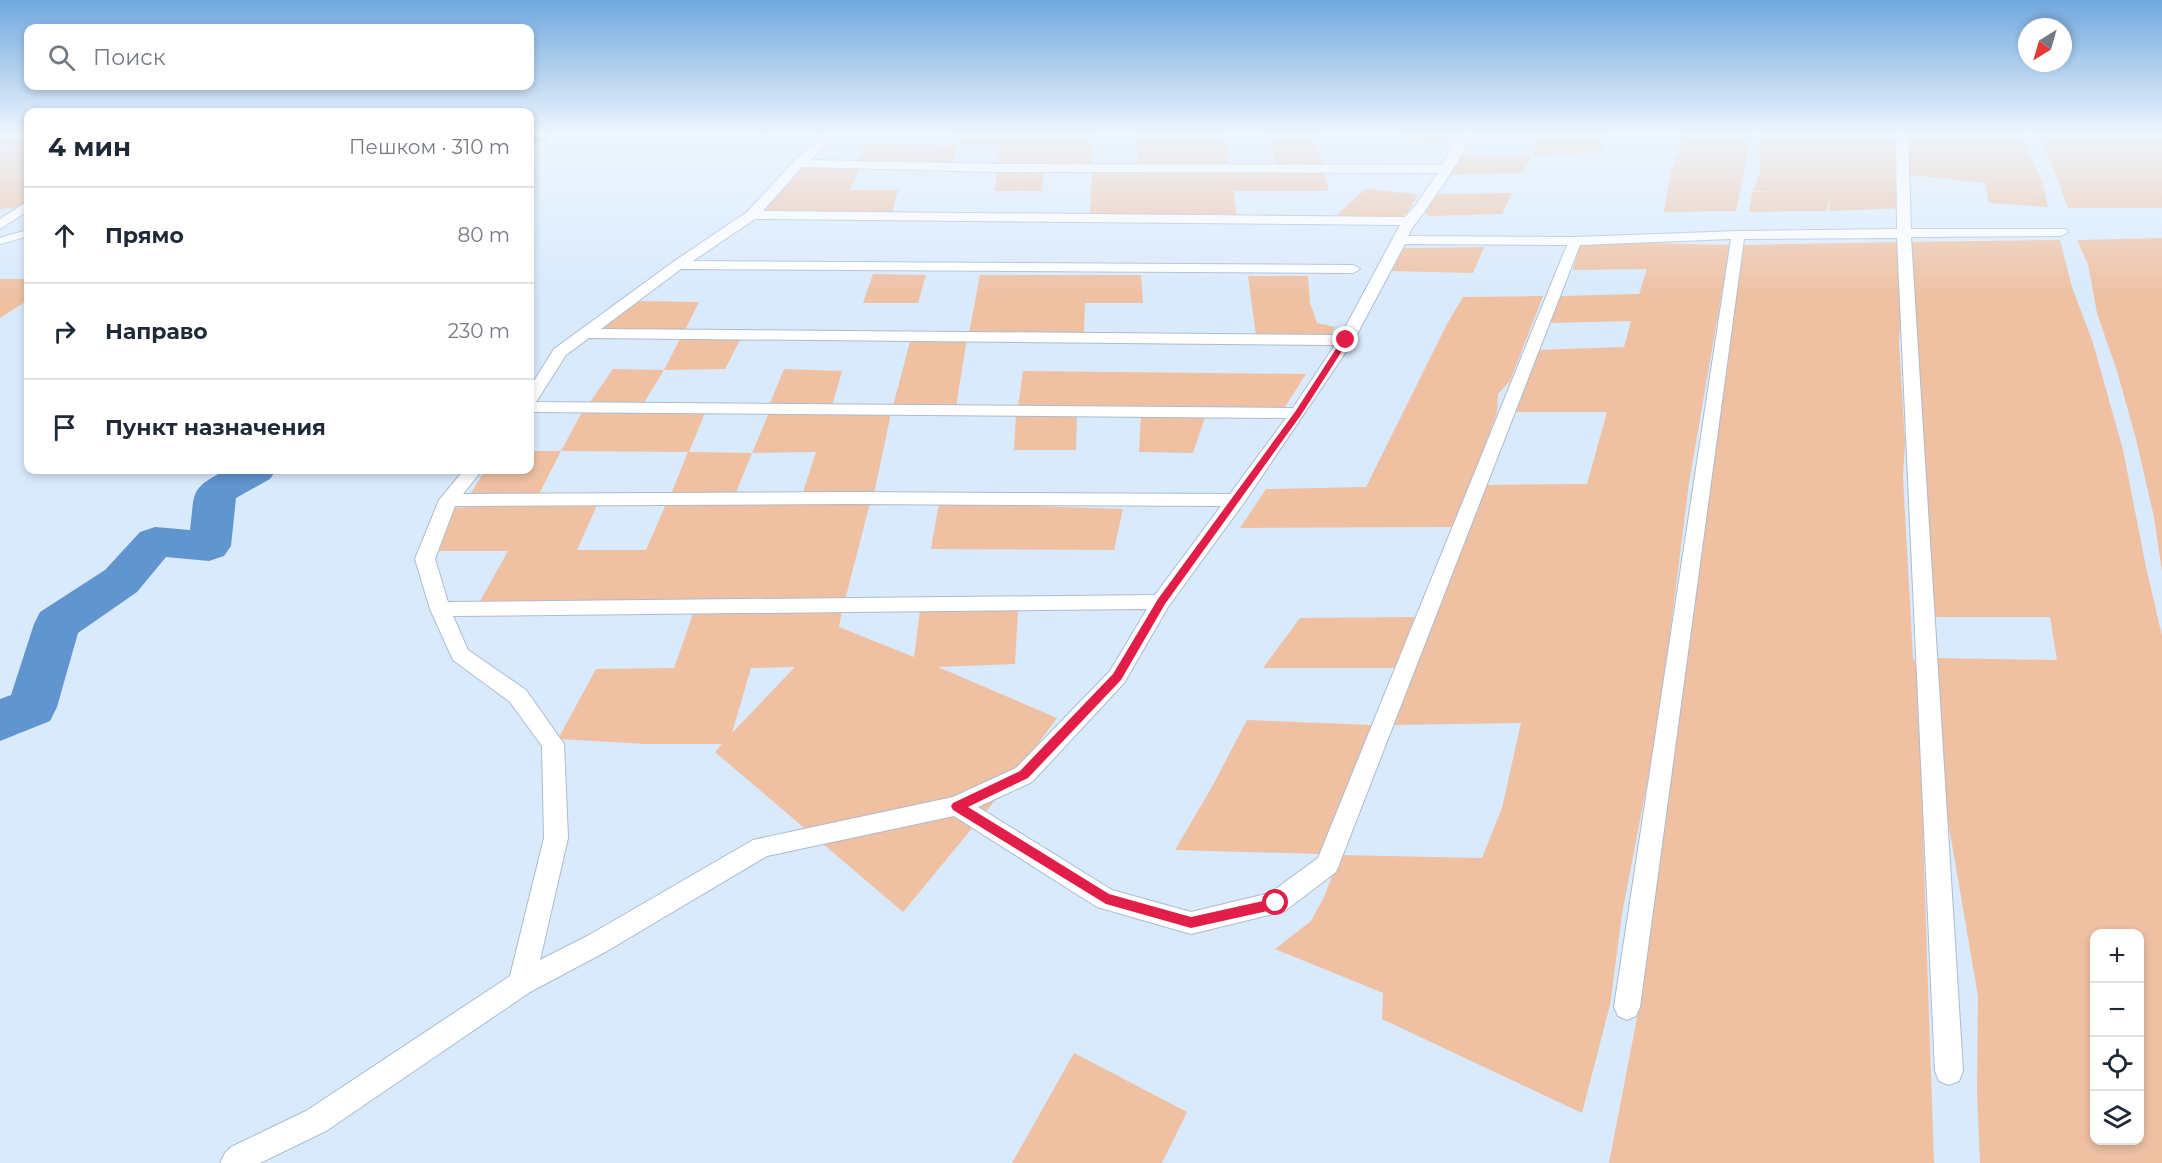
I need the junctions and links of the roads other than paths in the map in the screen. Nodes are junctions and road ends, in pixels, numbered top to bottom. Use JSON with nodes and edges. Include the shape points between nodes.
{"nodes":[{"id":1,"x":776,"y":188,"type":"edge"},
{"id":2,"x":1433,"y":188,"type":"edge"},
{"id":3,"x":1903,"y":188,"type":"edge"},
{"id":4,"x":24,"y":208,"type":"edge"},
{"id":5,"x":752,"y":215,"type":"junction"},
{"id":6,"x":0,"y":225,"type":"edge"},
{"id":7,"x":1404,"y":231,"type":"junction"},
{"id":8,"x":1904,"y":232,"type":"junction"},
{"id":9,"x":2061,"y":232,"type":"dead end"},
{"id":10,"x":24,"y":234,"type":"edge"},
{"id":11,"x":1738,"y":235,"type":"junction"},
{"id":12,"x":0,"y":241,"type":"edge"},
{"id":13,"x":1575,"y":241,"type":"junction"},
{"id":14,"x":678,"y":265,"type":"junction"},
{"id":15,"x":1353,"y":269,"type":"dead end"},
{"id":16,"x":584,"y":333,"type":"junction"},
{"id":17,"x":1346,"y":340,"type":"junction"},
{"id":18,"x":534,"y":393,"type":"edge"},
{"id":19,"x":534,"y":407,"type":"edge"},
{"id":20,"x":1298,"y":413,"type":"junction"},
{"id":21,"x":470,"y":474,"type":"edge"},
{"id":22,"x":448,"y":500,"type":"junction"},
{"id":23,"x":1237,"y":500,"type":"junction"},
{"id":24,"x":1161,"y":602,"type":"junction"},
{"id":25,"x":440,"y":609,"type":"junction"},
{"id":26,"x":957,"y":806,"type":"junction"},
{"id":27,"x":521,"y":983,"type":"junction"},
{"id":28,"x":1627,"y":1007,"type":"dead end"},
{"id":29,"x":1949,"y":1071,"type":"dead end"},
{"id":30,"x":235,"y":1163,"type":"edge"}],
"edges":[{"from":1,"to":5,"type":"street"},
{"from":2,"to":7,"type":"street"},
{"from":3,"to":8,"type":"street"},
{"from":4,"to":6,"type":"street"},
{"from":5,"to":7,"type":"street"},
{"from":5,"to":14,"type":"street"},
{"from":7,"to":13,"type":"street"},
{"from":7,"to":17,"type":"street"},
{"from":8,"to":9,"type":"street"},
{"from":8,"to":11,"type":"street"},
{"from":8,"to":29,"type":"street"},
{"from":10,"to":12,"type":"lane"},
{"from":11,"to":13,"type":"street"},
{"from":11,"to":28,"type":"street"},
{"from":13,"to":26,"type":"street","via":[[1327,865],[1276,903],[1191,922],[1106,899]]},
{"from":14,"to":15,"type":"street"},
{"from":14,"to":16,"type":"street"},
{"from":16,"to":17,"type":"street"},
{"from":16,"to":18,"type":"street","via":[[560,352]]},
{"from":17,"to":20,"type":"street"},
{"from":19,"to":20,"type":"street"},
{"from":20,"to":23,"type":"street"},
{"from":21,"to":22,"type":"street"},
{"from":22,"to":23,"type":"street"},
{"from":22,"to":25,"type":"street","via":[[425,559]]},
{"from":23,"to":24,"type":"street"},
{"from":24,"to":25,"type":"street"},
{"from":24,"to":26,"type":"street","via":[[1117,677],[1024,775]]},
{"from":25,"to":27,"type":"street","via":[[460,655],[518,696],[553,744],[556,838]]},
{"from":26,"to":27,"type":"street","via":[[762,847],[598,943]]},
{"from":27,"to":30,"type":"street","via":[[316,1121]]}]}
